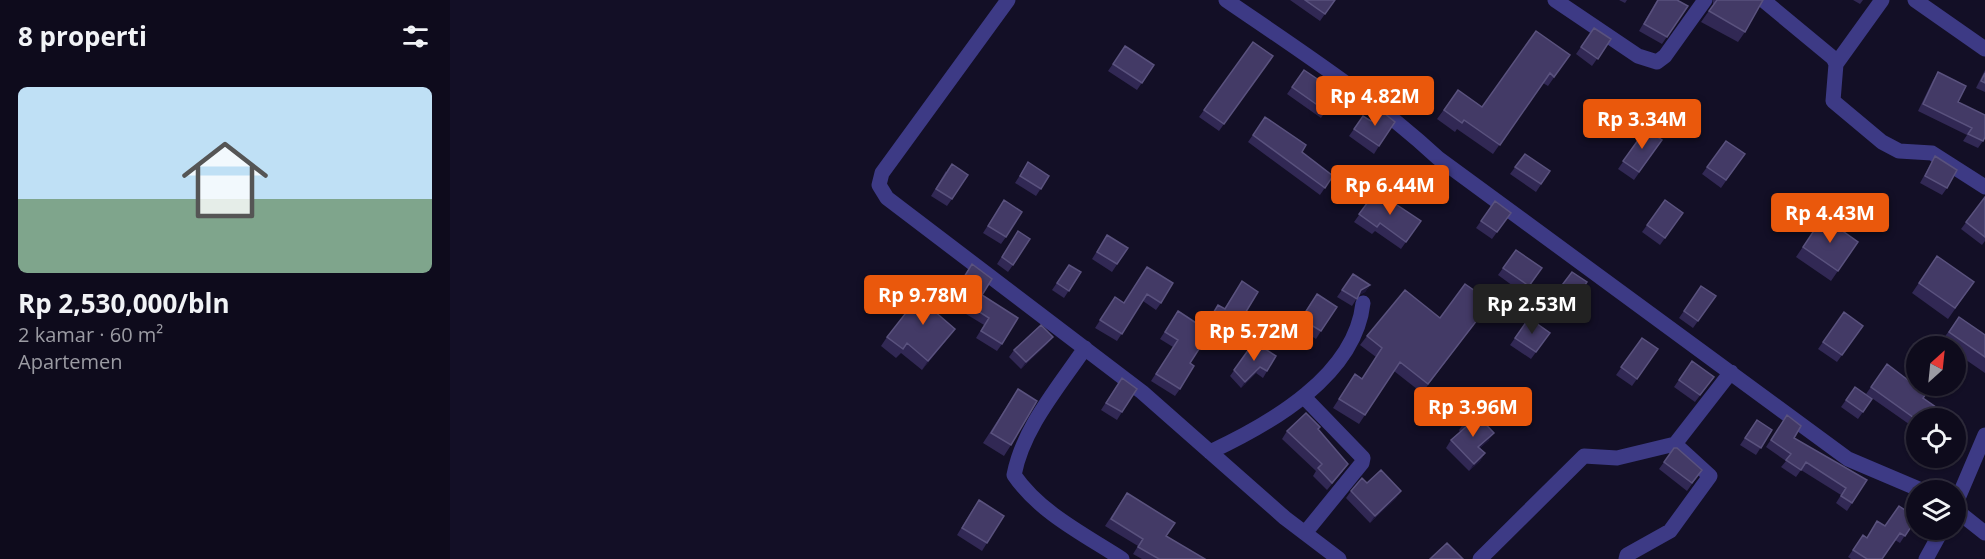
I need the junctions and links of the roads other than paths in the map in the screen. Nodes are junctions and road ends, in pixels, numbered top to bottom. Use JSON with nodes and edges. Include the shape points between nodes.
{"nodes":[{"id":1,"x":1008,"y":0,"type":"edge"},
{"id":2,"x":1226,"y":0,"type":"edge"},
{"id":3,"x":1555,"y":0,"type":"edge"},
{"id":4,"x":1705,"y":0,"type":"edge"},
{"id":5,"x":1763,"y":0,"type":"edge"},
{"id":6,"x":1882,"y":0,"type":"edge"},
{"id":7,"x":1915,"y":0,"type":"edge"},
{"id":8,"x":1985,"y":49,"type":"edge"},
{"id":9,"x":1836,"y":64,"type":"junction"},
{"id":10,"x":1985,"y":187,"type":"edge"},
{"id":11,"x":1363,"y":303,"type":"dead end"},
{"id":12,"x":1084,"y":348,"type":"junction"},
{"id":13,"x":1731,"y":372,"type":"junction"},
{"id":14,"x":1304,"y":397,"type":"junction"},
{"id":15,"x":1985,"y":435,"type":"edge"},
{"id":16,"x":1675,"y":444,"type":"junction"},
{"id":17,"x":1210,"y":452,"type":"junction"},
{"id":18,"x":1966,"y":480,"type":"edge"},
{"id":19,"x":1906,"y":483,"type":"edge"},
{"id":20,"x":1966,"y":518,"type":"edge"},
{"id":21,"x":1305,"y":533,"type":"junction"},
{"id":22,"x":1985,"y":533,"type":"edge"},
{"id":23,"x":1936,"y":540,"type":"edge"},
{"id":24,"x":1122,"y":559,"type":"edge"},
{"id":25,"x":1339,"y":559,"type":"edge"},
{"id":26,"x":1480,"y":559,"type":"edge"},
{"id":27,"x":1626,"y":559,"type":"edge"},
{"id":28,"x":1926,"y":559,"type":"edge"}],
"edges":[{"from":1,"to":12,"type":"street","via":[[882,173],[879,185],[887,198]]},
{"from":2,"to":13,"type":"street","via":[[1324,67],[1402,125],[1438,158]]},
{"from":3,"to":4,"type":"street","via":[[1638,56],[1657,62]]},
{"from":5,"to":9,"type":"street","via":[[1827,52]]},
{"from":6,"to":9,"type":"street"},
{"from":7,"to":8,"type":"street"},
{"from":9,"to":10,"type":"street","via":[[1833,101],[1882,142],[1899,151],[1932,153]]},
{"from":11,"to":14,"type":"street","via":[[1354,339]]},
{"from":12,"to":17,"type":"street"},
{"from":12,"to":24,"type":"street","via":[[1034,424],[1018,454],[1014,475],[1025,492]]},
{"from":13,"to":16,"type":"street"},
{"from":13,"to":19,"type":"street","via":[[1848,459]]},
{"from":14,"to":17,"type":"street","via":[[1271,421]]},
{"from":14,"to":21,"type":"street","via":[[1363,458]]},
{"from":15,"to":18,"type":"street"},
{"from":16,"to":26,"type":"street","via":[[1617,458],[1584,456]]},
{"from":16,"to":27,"type":"street","via":[[1710,476],[1670,531]]},
{"from":17,"to":21,"type":"street"},
{"from":20,"to":22,"type":"street"},
{"from":21,"to":25,"type":"street"},
{"from":23,"to":28,"type":"street"}]}
